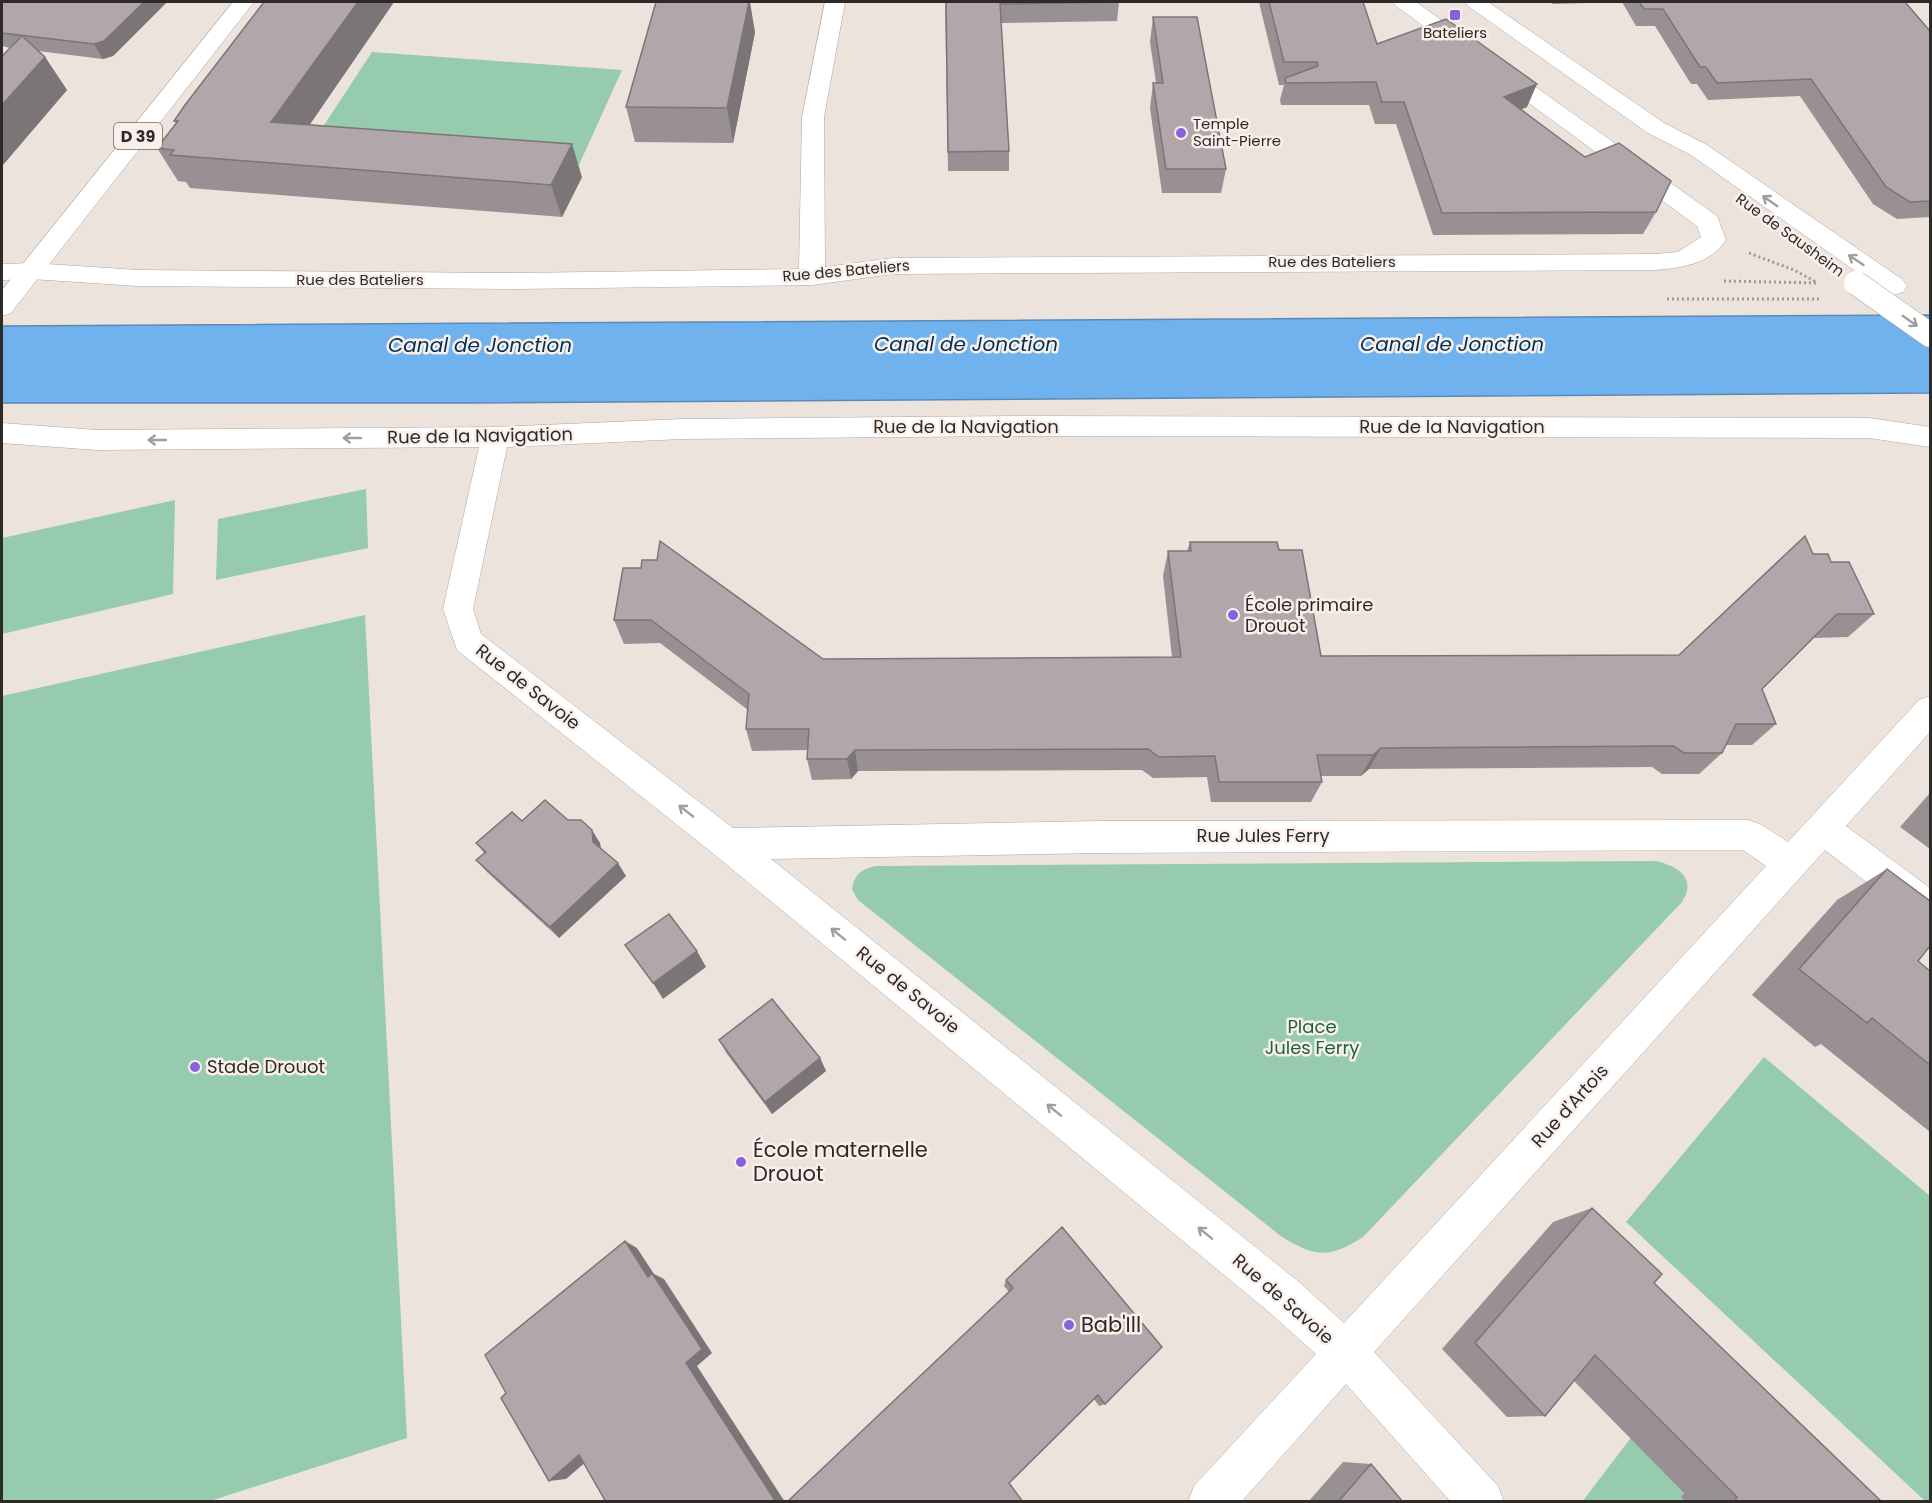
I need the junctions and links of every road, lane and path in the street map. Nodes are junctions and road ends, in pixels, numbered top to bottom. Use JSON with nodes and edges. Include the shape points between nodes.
{"nodes":[{"id":1,"x":244,"y":2,"type":"edge"},
{"id":2,"x":835,"y":2,"type":"edge"},
{"id":3,"x":1403,"y":2,"type":"edge"},
{"id":4,"x":1475,"y":2,"type":"edge"},
{"id":5,"x":1656,"y":128,"type":"junction"},
{"id":6,"x":1746,"y":252,"type":"dead end"},
{"id":7,"x":31,"y":271,"type":"junction"},
{"id":8,"x":812,"y":277,"type":"junction"},
{"id":9,"x":1724,"y":281,"type":"dead end"},
{"id":10,"x":1817,"y":283,"type":"junction"},
{"id":11,"x":1827,"y":283,"type":"dead end"},
{"id":12,"x":5,"y":291,"type":"edge"},
{"id":13,"x":1930,"y":311,"type":"edge"},
{"id":14,"x":1930,"y":335,"type":"edge"},
{"id":15,"x":2,"y":433,"type":"edge"},
{"id":16,"x":1930,"y":436,"type":"edge"},
{"id":17,"x":495,"y":437,"type":"junction"},
{"id":18,"x":1930,"y":710,"type":"edge"},
{"id":19,"x":1822,"y":828,"type":"junction"},
{"id":20,"x":727,"y":844,"type":"junction"},
{"id":21,"x":1791,"y":863,"type":"junction"},
{"id":22,"x":1930,"y":909,"type":"edge"},
{"id":23,"x":1346,"y":1353,"type":"junction"},
{"id":24,"x":1210,"y":1502,"type":"edge"},
{"id":25,"x":1482,"y":1502,"type":"edge"}],
"edges":[{"from":1,"to":7,"type":"street","number":"D 39"},
{"from":2,"to":8,"type":"street","via":[[813,117]]},
{"from":3,"to":8,"type":"street","name":"Rue des Bateliers","via":[[1708,222],[1714,240],[1684,260],[1655,262],[893,266]]},
{"from":4,"to":5,"type":"street","name":"Rue de Sausheim"},
{"from":13,"to":5,"type":"street","name":"Rue de Sausheim","one_way":true,"via":[[1699,150]]},
{"from":5,"to":14,"type":"street","name":"Rue de Sausheim","one_way":true,"bridge":true,"via":[[1682,155],[1729,191]]},
{"from":6,"to":10,"type":"path"},
{"from":7,"to":8,"type":"street","name":"Rue des Bateliers","via":[[138,278],[493,281]]},
{"from":7,"to":12,"type":"street","number":"D 39"},
{"from":9,"to":10,"type":"path"},
{"from":10,"to":11,"type":"path"},
{"from":17,"to":15,"type":"street","name":"Rue de la Navigation","one_way":true,"via":[[98,440]]},
{"from":16,"to":17,"type":"street","name":"Rue de la Navigation","via":[[1869,428],[1019,426],[682,429]]},
{"from":20,"to":17,"type":"street","name":"Rue de Savoie","one_way":true,"via":[[468,641],[458,609]]},
{"from":18,"to":19,"type":"street","name":"Rue d'Artois"},
{"from":19,"to":21,"type":"street","name":"Rue d'Artois"},
{"from":19,"to":22,"type":"street"},
{"from":20,"to":21,"type":"street","name":"Rue Jules Ferry","via":[[1101,837],[1748,835]]},
{"from":23,"to":20,"type":"street","name":"Rue de Savoie","one_way":true,"via":[[1284,1297]]},
{"from":21,"to":23,"type":"street","name":"Rue d'Artois"},
{"from":23,"to":24,"type":"street","name":"Rue d'Artois"},
{"from":23,"to":25,"type":"street","name":"Rue de Savoie"}]}
